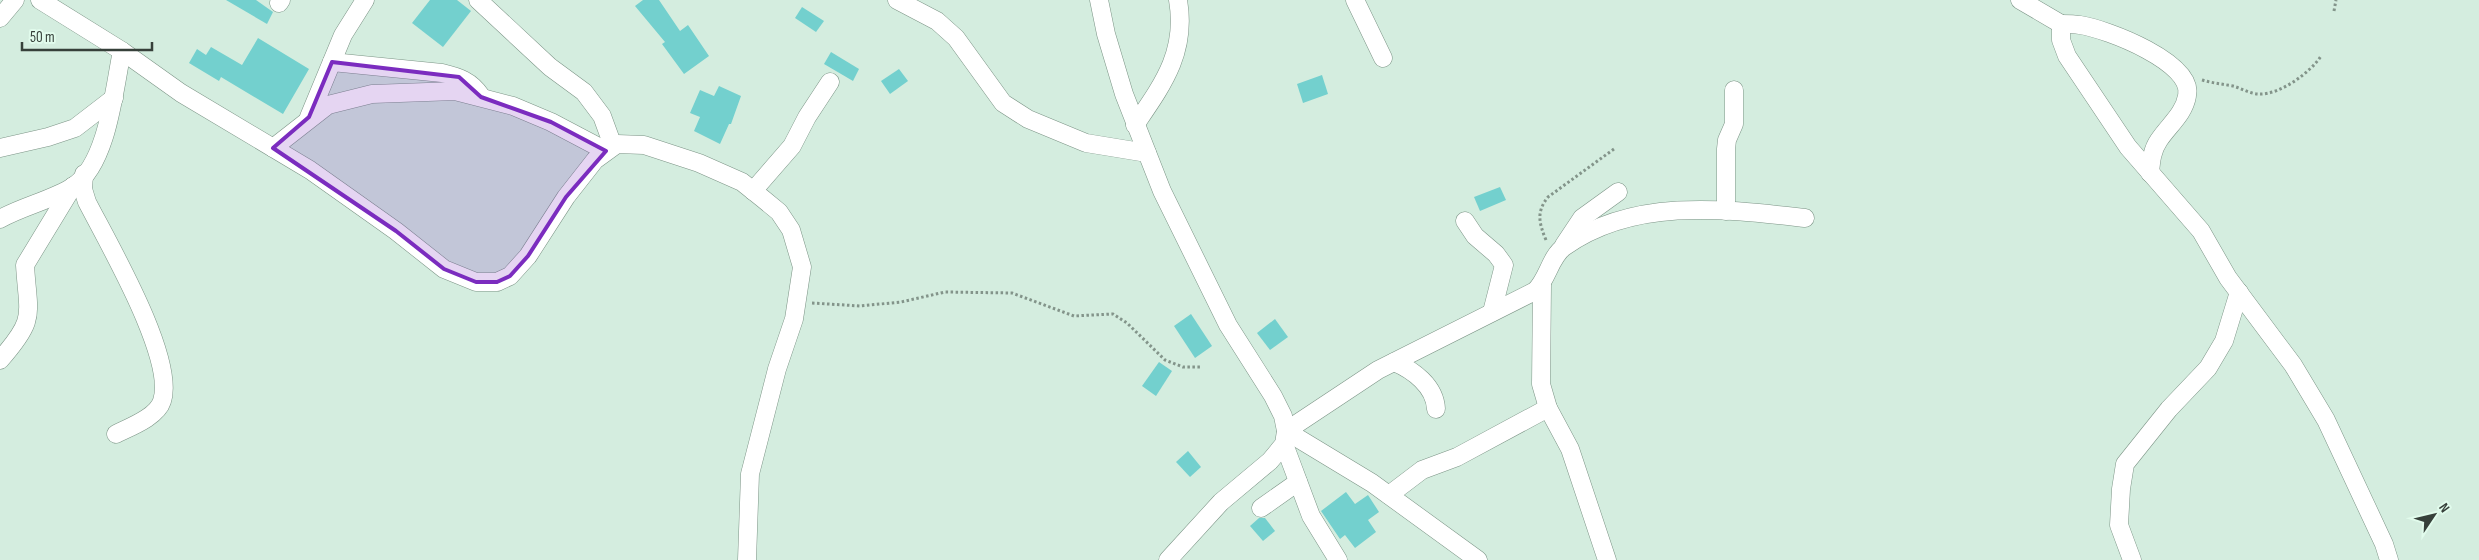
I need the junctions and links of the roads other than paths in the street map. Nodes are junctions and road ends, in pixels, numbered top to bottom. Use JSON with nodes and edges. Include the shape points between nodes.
{"nodes":[{"id":1,"x":15,"y":0,"type":"edge"},
{"id":2,"x":40,"y":0,"type":"edge"},
{"id":3,"x":478,"y":0,"type":"edge"},
{"id":4,"x":897,"y":0,"type":"edge"},
{"id":5,"x":1099,"y":0,"type":"edge"},
{"id":6,"x":1178,"y":0,"type":"edge"},
{"id":7,"x":1354,"y":0,"type":"edge"},
{"id":8,"x":2020,"y":0,"type":"edge"},
{"id":9,"x":357,"y":2,"type":"edge"},
{"id":10,"x":0,"y":18,"type":"edge"},
{"id":11,"x":2061,"y":24,"type":"junction"},
{"id":12,"x":122,"y":51,"type":"junction"},
{"id":13,"x":1383,"y":58,"type":"dead end"},
{"id":14,"x":332,"y":62,"type":"junction"},
{"id":15,"x":830,"y":82,"type":"dead end"},
{"id":16,"x":1734,"y":90,"type":"dead end"},
{"id":17,"x":481,"y":96,"type":"junction"},
{"id":18,"x":114,"y":98,"type":"junction"},
{"id":19,"x":309,"y":117,"type":"junction"},
{"id":20,"x":1135,"y":125,"type":"junction"},
{"id":21,"x":0,"y":148,"type":"edge"},
{"id":22,"x":273,"y":148,"type":"junction"},
{"id":23,"x":609,"y":148,"type":"junction"},
{"id":24,"x":1147,"y":153,"type":"junction"},
{"id":25,"x":2150,"y":172,"type":"junction"},
{"id":26,"x":79,"y":180,"type":"junction"},
{"id":27,"x":753,"y":191,"type":"junction"},
{"id":28,"x":1618,"y":192,"type":"dead end"},
{"id":29,"x":1726,"y":210,"type":"junction"},
{"id":30,"x":1805,"y":218,"type":"dead end"},
{"id":31,"x":0,"y":219,"type":"edge"},
{"id":32,"x":1465,"y":221,"type":"dead end"},
{"id":33,"x":1559,"y":253,"type":"junction"},
{"id":34,"x":1542,"y":285,"type":"junction"},
{"id":35,"x":2239,"y":292,"type":"junction"},
{"id":36,"x":1492,"y":312,"type":"junction"},
{"id":37,"x":0,"y":360,"type":"edge"},
{"id":38,"x":1394,"y":362,"type":"junction"},
{"id":39,"x":1548,"y":408,"type":"junction"},
{"id":40,"x":1436,"y":409,"type":"dead end"},
{"id":41,"x":116,"y":434,"type":"dead end"},
{"id":42,"x":1285,"y":438,"type":"junction"},
{"id":43,"x":1298,"y":482,"type":"junction"},
{"id":44,"x":1389,"y":495,"type":"junction"},
{"id":45,"x":1261,"y":508,"type":"dead end"},
{"id":46,"x":747,"y":560,"type":"edge"},
{"id":47,"x":1168,"y":560,"type":"edge"},
{"id":48,"x":1338,"y":560,"type":"edge"},
{"id":49,"x":1478,"y":560,"type":"edge"},
{"id":50,"x":1607,"y":560,"type":"edge"},
{"id":51,"x":2132,"y":560,"type":"edge"},
{"id":52,"x":2389,"y":560,"type":"edge"}],
"edges":[{"from":1,"to":10,"type":"street"},
{"from":2,"to":12,"type":"street"},
{"from":3,"to":23,"type":"street","via":[[550,68],[584,92],[602,116]]},
{"from":4,"to":24,"type":"street","via":[[937,21],[956,38],[1003,102],[1028,119],[1086,143]]},
{"from":5,"to":20,"type":"street","via":[[1106,34]]},
{"from":6,"to":20,"type":"street","via":[[1180,38],[1175,57],[1163,83]]},
{"from":7,"to":13,"type":"street"},
{"from":8,"to":11,"type":"street"},
{"from":9,"to":14,"type":"street"},
{"from":11,"to":25,"type":"street","via":[[2061,40],[2067,56],[2128,147]]},
{"from":11,"to":25,"type":"street","via":[[2081,25],[2112,34],[2152,53],[2184,77],[2189,88],[2184,107],[2158,141]]},
{"from":12,"to":18,"type":"street"},
{"from":12,"to":22,"type":"street","via":[[181,93]]},
{"from":14,"to":17,"type":"street","via":[[442,73],[470,83]]},
{"from":14,"to":19,"type":"street"},
{"from":15,"to":27,"type":"street","via":[[792,146]]},
{"from":16,"to":29,"type":"street","via":[[1734,124],[1726,149]]},
{"from":17,"to":19,"type":"street","via":[[455,91],[372,94],[328,104]]},
{"from":17,"to":23,"type":"street","via":[[513,106]]},
{"from":18,"to":21,"type":"street","via":[[75,128]]},
{"from":18,"to":26,"type":"street","via":[[94,160]]},
{"from":19,"to":22,"type":"street"},
{"from":20,"to":24,"type":"street"},
{"from":22,"to":23,"type":"street","via":[[310,170],[444,269],[487,283],[510,276],[588,168]]},
{"from":23,"to":27,"type":"street","via":[[617,144],[644,145],[723,173]]},
{"from":24,"to":42,"type":"street","via":[[1162,191],[1228,325],[1283,416]]},
{"from":25,"to":35,"type":"street","via":[[2201,231]]},
{"from":26,"to":31,"type":"street"},
{"from":26,"to":37,"type":"street","via":[[28,257],[25,265],[29,317],[24,329]]},
{"from":26,"to":41,"type":"street","via":[[144,314],[161,363],[162,400],[157,409]]},
{"from":27,"to":46,"type":"street","via":[[779,212],[791,230],[802,267],[794,319],[777,369],[750,474]]},
{"from":28,"to":33,"type":"street","via":[[1582,218]]},
{"from":29,"to":30,"type":"street"},
{"from":29,"to":33,"type":"street","via":[[1646,214],[1585,235]]},
{"from":32,"to":36,"type":"street","via":[[1504,265]]},
{"from":33,"to":34,"type":"street"},
{"from":34,"to":36,"type":"street","via":[[1529,295]]},
{"from":34,"to":39,"type":"street","via":[[1541,384]]},
{"from":35,"to":51,"type":"street","via":[[2224,341],[2208,368],[2169,408],[2125,464],[2119,525]]},
{"from":35,"to":52,"type":"street","via":[[2293,365],[2326,420]]},
{"from":36,"to":38,"type":"street"},
{"from":38,"to":40,"type":"street","via":[[1412,370],[1426,385],[1436,400]]},
{"from":38,"to":42,"type":"street"},
{"from":39,"to":44,"type":"street","via":[[1464,454],[1422,470]]},
{"from":39,"to":50,"type":"street","via":[[1570,449]]},
{"from":42,"to":43,"type":"street"},
{"from":42,"to":44,"type":"street","via":[[1372,482]]},
{"from":42,"to":47,"type":"street","via":[[1270,461],[1221,502]]},
{"from":43,"to":45,"type":"street"},
{"from":43,"to":48,"type":"street","via":[[1311,516]]},
{"from":44,"to":49,"type":"street"}]}
